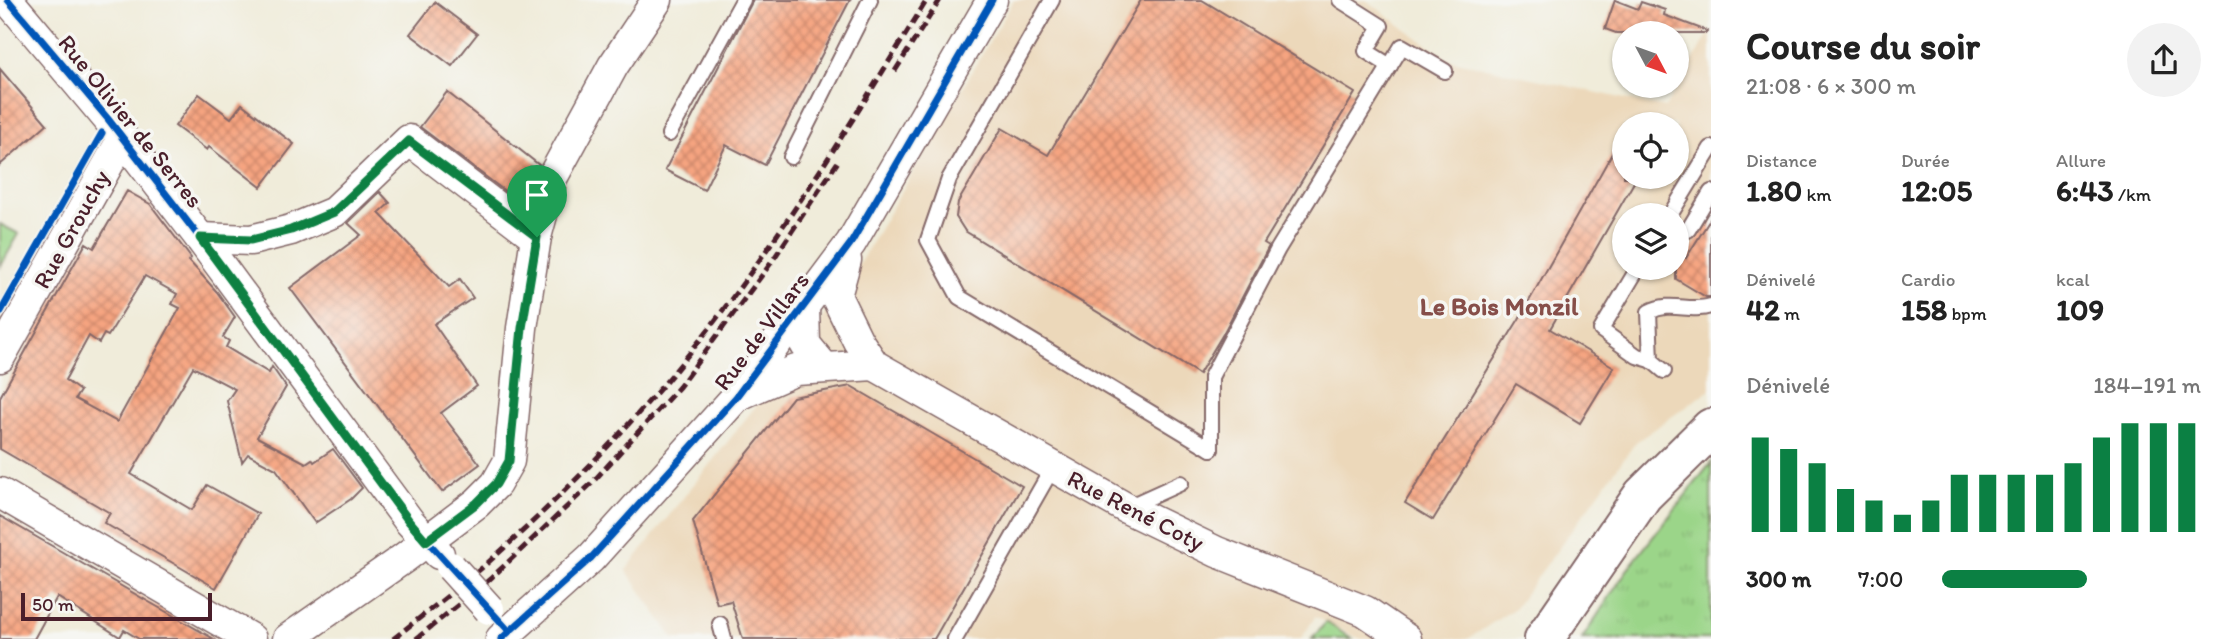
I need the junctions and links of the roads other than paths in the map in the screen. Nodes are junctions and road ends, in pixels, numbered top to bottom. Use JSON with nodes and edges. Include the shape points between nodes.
{"nodes":[{"id":1,"x":8,"y":0,"type":"edge"},
{"id":2,"x":657,"y":0,"type":"edge"},
{"id":3,"x":743,"y":0,"type":"edge"},
{"id":4,"x":870,"y":0,"type":"edge"},
{"id":5,"x":992,"y":0,"type":"edge"},
{"id":6,"x":1052,"y":0,"type":"edge"},
{"id":7,"x":1340,"y":0,"type":"edge"},
{"id":8,"x":1390,"y":66,"type":"junction"},
{"id":9,"x":1444,"y":71,"type":"dead end"},
{"id":10,"x":669,"y":134,"type":"dead end"},
{"id":11,"x":123,"y":138,"type":"junction"},
{"id":12,"x":1711,"y":148,"type":"edge"},
{"id":13,"x":791,"y":157,"type":"dead end"},
{"id":14,"x":1711,"y":192,"type":"edge"},
{"id":15,"x":1677,"y":203,"type":"edge"},
{"id":16,"x":1689,"y":228,"type":"edge"},
{"id":17,"x":537,"y":237,"type":"junction"},
{"id":18,"x":200,"y":238,"type":"junction"},
{"id":19,"x":851,"y":243,"type":"junction"},
{"id":20,"x":1631,"y":280,"type":"edge"},
{"id":21,"x":804,"y":306,"type":"junction"},
{"id":22,"x":1711,"y":306,"type":"edge"},
{"id":23,"x":0,"y":357,"type":"edge"},
{"id":24,"x":1651,"y":360,"type":"junction"},
{"id":25,"x":874,"y":365,"type":"junction"},
{"id":26,"x":824,"y":367,"type":"junction"},
{"id":27,"x":1664,"y":371,"type":"dead end"},
{"id":28,"x":736,"y":397,"type":"junction"},
{"id":29,"x":1711,"y":428,"type":"edge"},
{"id":30,"x":1053,"y":467,"type":"junction"},
{"id":31,"x":1181,"y":483,"type":"dead end"},
{"id":32,"x":0,"y":493,"type":"edge"},
{"id":33,"x":1126,"y":508,"type":"junction"},
{"id":34,"x":426,"y":541,"type":"junction"},
{"id":35,"x":720,"y":624,"type":"dead end"},
{"id":36,"x":505,"y":635,"type":"edge"},
{"id":37,"x":251,"y":639,"type":"edge"},
{"id":38,"x":288,"y":639,"type":"edge"},
{"id":39,"x":724,"y":639,"type":"edge"},
{"id":40,"x":955,"y":639,"type":"edge"},
{"id":41,"x":1406,"y":639,"type":"edge"},
{"id":42,"x":1544,"y":639,"type":"edge"}],
"edges":[{"from":1,"to":11,"type":"street","name":"Rue Olivier de Serres"},
{"from":2,"to":17,"type":"street","via":[[614,66],[552,178]]},
{"from":3,"to":10,"type":"lane"},
{"from":4,"to":13,"type":"lane"},
{"from":5,"to":19,"type":"street","name":"Rue de Villars"},
{"from":6,"to":8,"type":"lane","via":[[949,179],[928,240],[959,296],[1211,449],[1211,377],[1278,249]]},
{"from":7,"to":8,"type":"lane","via":[[1381,26],[1366,51]]},
{"from":8,"to":9,"type":"lane","via":[[1402,46]]},
{"from":11,"to":18,"type":"street","name":"Rue Olivier de Serres"},
{"from":11,"to":23,"type":"street","name":"Rue Grouchy"},
{"from":12,"to":15,"type":"lane"},
{"from":14,"to":16,"type":"lane"},
{"from":17,"to":18,"type":"street","via":[[409,141],[334,212],[251,240]]},
{"from":17,"to":34,"type":"street","via":[[522,328],[509,461],[496,484],[477,503]]},
{"from":18,"to":34,"type":"street","name":"Rue Olivier de Serres"},
{"from":19,"to":21,"type":"street","name":"Rue de Villars"},
{"from":19,"to":25,"type":"street","name":"Rue René Coty","via":[[836,296]]},
{"from":20,"to":24,"type":"lane","via":[[1601,330],[1637,356]]},
{"from":21,"to":26,"type":"street","via":[[805,344]]},
{"from":21,"to":28,"type":"street","name":"Rue de Villars"},
{"from":22,"to":24,"type":"lane","via":[[1661,306],[1649,312]]},
{"from":24,"to":27,"type":"lane"},
{"from":25,"to":26,"type":"street"},
{"from":25,"to":30,"type":"street","name":"Rue René Coty"},
{"from":26,"to":28,"type":"street","via":[[796,370]]},
{"from":28,"to":36,"type":"street","name":"Rue de Villars","via":[[591,558]]},
{"from":29,"to":42,"type":"main road","via":[[1643,495]]},
{"from":30,"to":33,"type":"street","name":"Rue René Coty"},
{"from":30,"to":40,"type":"lane"},
{"from":31,"to":33,"type":"lane"},
{"from":32,"to":37,"type":"street"},
{"from":33,"to":41,"type":"street","name":"Rue René Coty","via":[[1217,552],[1365,611]]},
{"from":34,"to":36,"type":"street","name":"Rue Olivier de Serres","bridge":true,"via":[[489,609]]},
{"from":34,"to":38,"type":"street"},
{"from":35,"to":39,"type":"lane"}]}
